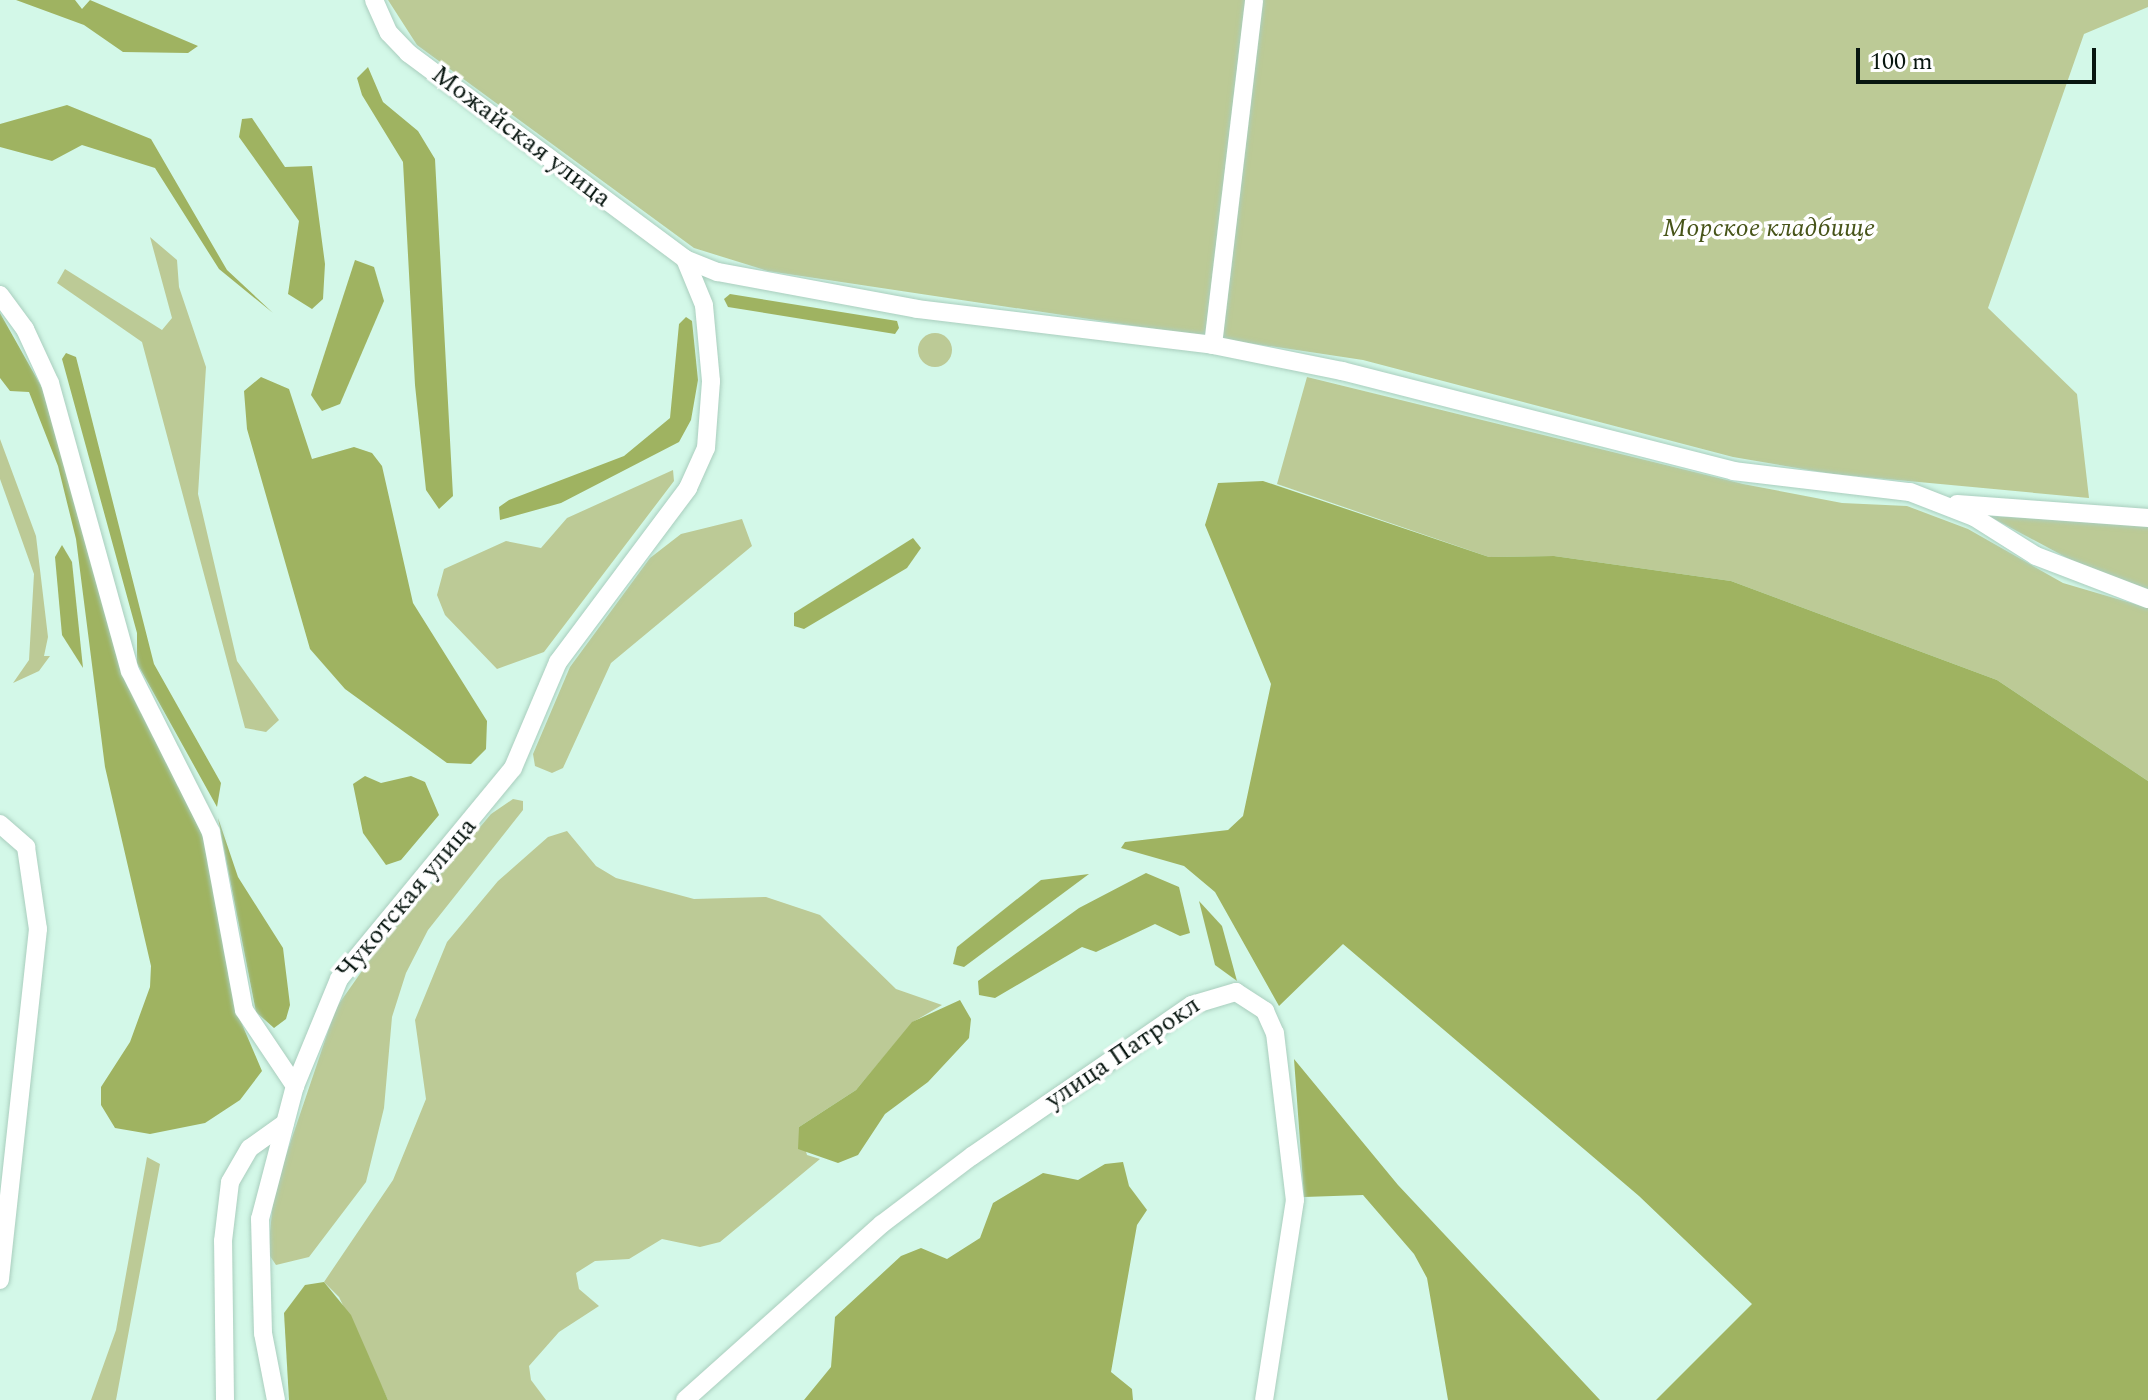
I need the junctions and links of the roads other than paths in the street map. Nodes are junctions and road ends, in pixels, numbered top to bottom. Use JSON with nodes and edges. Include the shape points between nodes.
{"nodes":[{"id":1,"x":374,"y":0,"type":"edge"},
{"id":2,"x":1254,"y":0,"type":"edge"},
{"id":3,"x":685,"y":259,"type":"junction"},
{"id":4,"x":0,"y":295,"type":"edge"},
{"id":5,"x":1213,"y":345,"type":"junction"},
{"id":6,"x":1942,"y":503,"type":"junction"},
{"id":7,"x":2148,"y":518,"type":"edge"},
{"id":8,"x":2148,"y":599,"type":"edge"},
{"id":9,"x":0,"y":824,"type":"edge"},
{"id":10,"x":295,"y":1086,"type":"junction"},
{"id":11,"x":285,"y":1123,"type":"junction"},
{"id":12,"x":0,"y":1280,"type":"edge"},
{"id":13,"x":225,"y":1400,"type":"edge"},
{"id":14,"x":276,"y":1400,"type":"edge"},
{"id":15,"x":685,"y":1400,"type":"edge"},
{"id":16,"x":1264,"y":1400,"type":"edge"}],
"edges":[{"from":1,"to":3,"type":"street","name":"Можайская улица","via":[[389,33],[408,53]]},
{"from":2,"to":5,"type":"street"},
{"from":3,"to":5,"type":"street","via":[[764,284],[903,307]]},
{"from":3,"to":10,"type":"street","name":"Чукотская улица","via":[[704,305],[711,381],[706,448],[688,488],[558,662],[513,768],[339,979]]},
{"from":4,"to":10,"type":"street","via":[[33,344],[55,398],[130,671],[211,832],[244,1010]]},
{"from":5,"to":6,"type":"street","via":[[1356,374],[1733,471],[1910,492]]},
{"from":6,"to":7,"type":"street"},
{"from":6,"to":8,"type":"street","via":[[2036,556]]},
{"from":9,"to":12,"type":"street","via":[[26,847],[38,929]]},
{"from":10,"to":11,"type":"street","name":"Чукотская улица"},
{"from":11,"to":13,"type":"street","via":[[250,1148],[230,1182],[223,1255]]},
{"from":11,"to":14,"type":"street","name":"Чукотская улица","via":[[259,1241],[263,1333]]},
{"from":15,"to":16,"type":"street","name":"улица Патрокл","via":[[882,1224],[972,1156],[1192,1005],[1236,992],[1265,1011],[1275,1033],[1295,1200]]}]}
